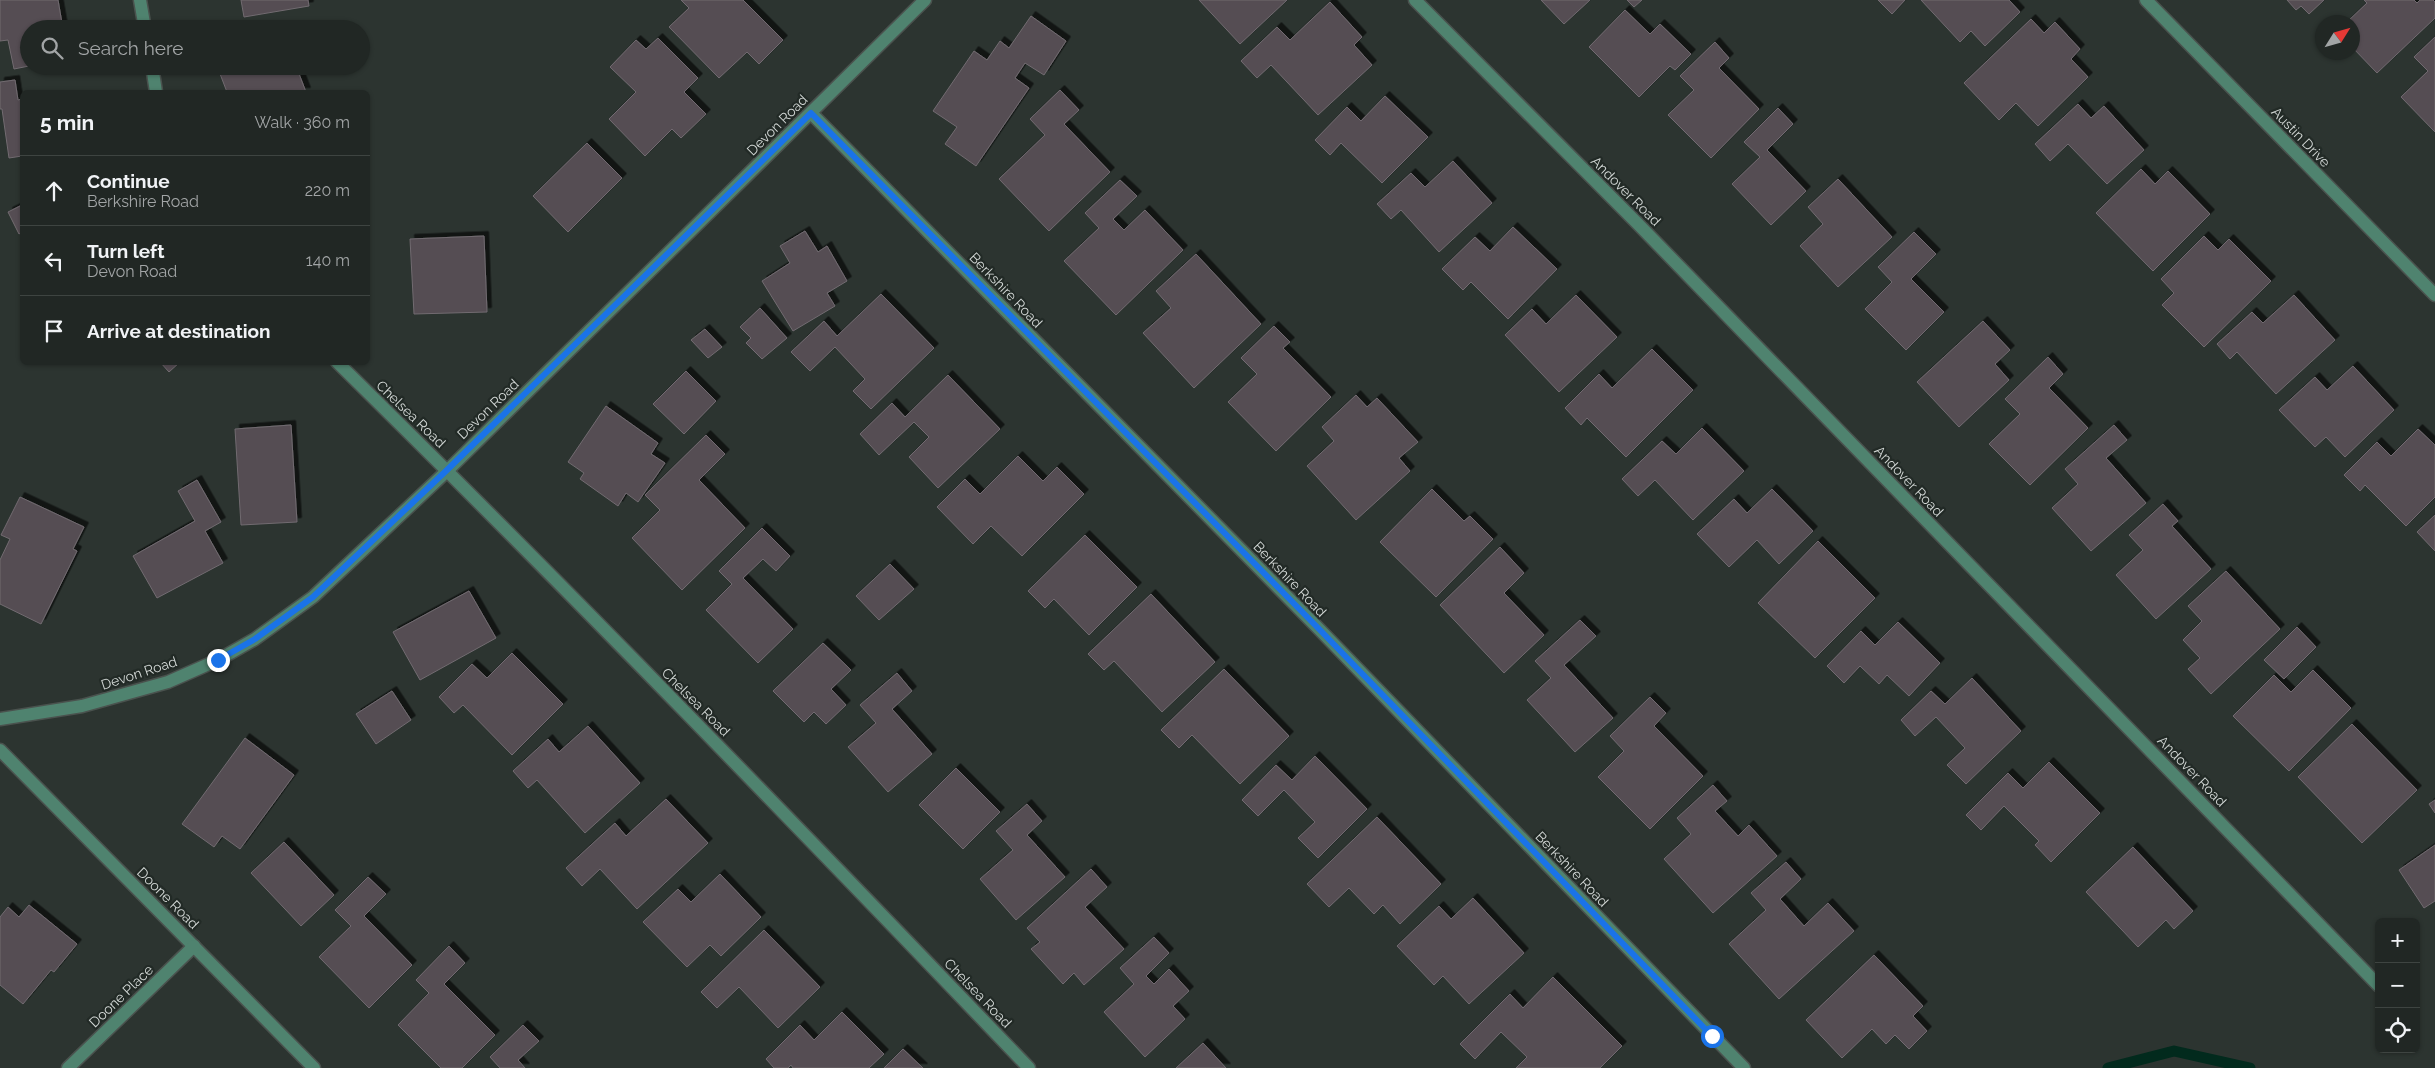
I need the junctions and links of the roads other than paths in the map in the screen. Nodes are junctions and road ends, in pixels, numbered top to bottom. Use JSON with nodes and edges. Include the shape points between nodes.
{"nodes":[{"id":1,"x":140,"y":0,"type":"edge"},
{"id":2,"x":925,"y":0,"type":"edge"},
{"id":3,"x":1414,"y":0,"type":"edge"},
{"id":4,"x":2146,"y":0,"type":"edge"},
{"id":5,"x":143,"y":20,"type":"edge"},
{"id":6,"x":153,"y":75,"type":"edge"},
{"id":7,"x":156,"y":90,"type":"edge"},
{"id":8,"x":811,"y":113,"type":"junction"},
{"id":9,"x":2435,"y":295,"type":"edge"},
{"id":10,"x":340,"y":365,"type":"edge"},
{"id":11,"x":447,"y":470,"type":"junction"},
{"id":12,"x":0,"y":720,"type":"edge"},
{"id":13,"x":0,"y":750,"type":"edge"},
{"id":14,"x":194,"y":946,"type":"junction"},
{"id":15,"x":2375,"y":982,"type":"edge"},
{"id":16,"x":68,"y":1068,"type":"edge"},
{"id":17,"x":314,"y":1068,"type":"edge"},
{"id":18,"x":1030,"y":1068,"type":"edge"},
{"id":19,"x":1744,"y":1068,"type":"edge"}],
"edges":[{"from":1,"to":5,"type":"street"},
{"from":2,"to":8,"type":"street","name":"Devon Road"},
{"from":3,"to":15,"type":"street","name":"Andover Road","via":[[1638,224]]},
{"from":4,"to":9,"type":"street","name":"Austin Drive"},
{"from":6,"to":7,"type":"street"},
{"from":8,"to":11,"type":"street","name":"Devon Road"},
{"from":8,"to":19,"type":"street","name":"Berkshire Road","via":[[1313,623]]},
{"from":10,"to":11,"type":"street","name":"Chelsea Road"},
{"from":11,"to":12,"type":"street","name":"Devon Road","via":[[313,597],[255,639],[218,660],[168,682],[92,704]]},
{"from":11,"to":18,"type":"street","name":"Chelsea Road"},
{"from":13,"to":14,"type":"street","name":"Doone Road"},
{"from":14,"to":16,"type":"street","name":"Doone Place"},
{"from":14,"to":17,"type":"street","name":"Doone Road"}]}
